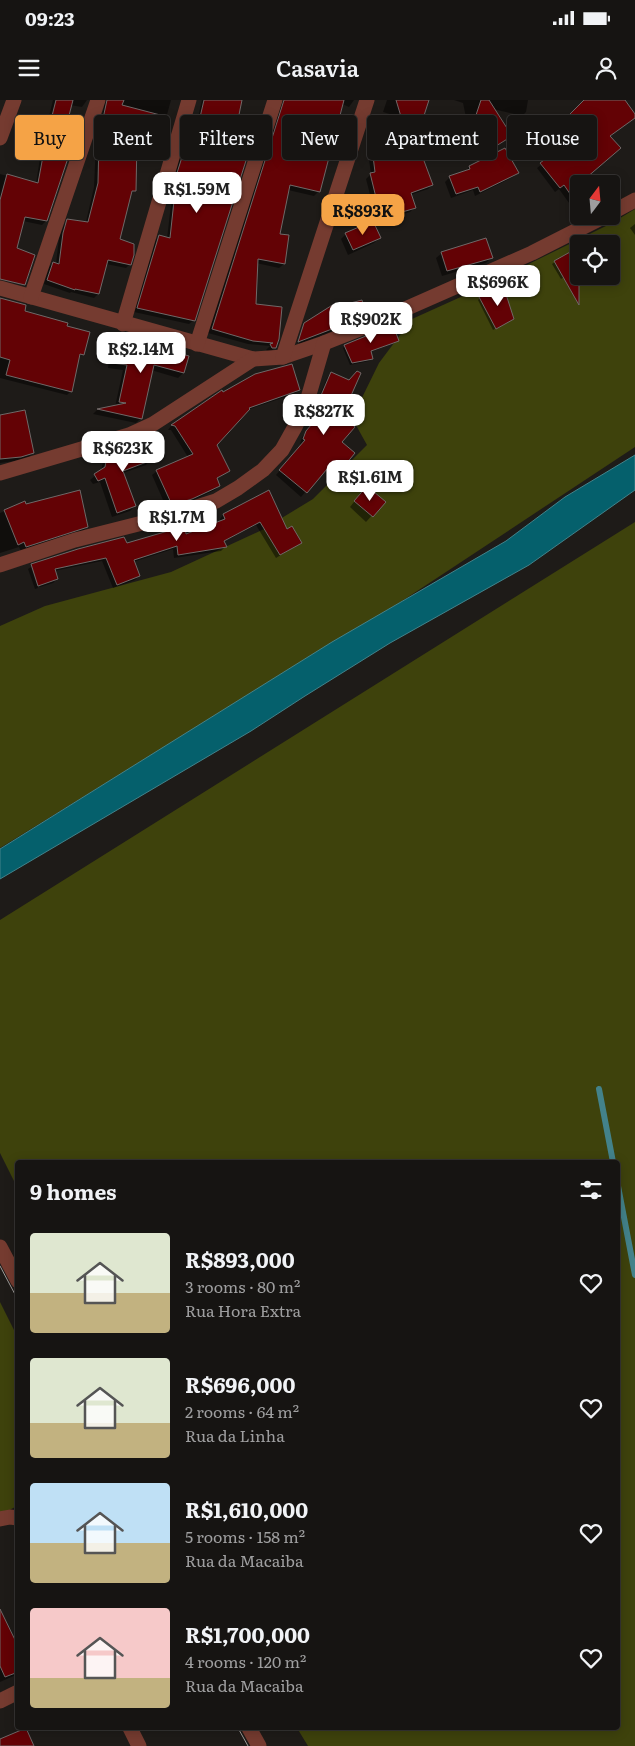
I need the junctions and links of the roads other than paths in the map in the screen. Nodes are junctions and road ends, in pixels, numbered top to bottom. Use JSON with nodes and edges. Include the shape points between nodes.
{"nodes":[{"id":1,"x":14,"y":100,"type":"edge"},
{"id":2,"x":98,"y":100,"type":"edge"},
{"id":3,"x":189,"y":100,"type":"edge"},
{"id":4,"x":275,"y":100,"type":"edge"},
{"id":5,"x":368,"y":100,"type":"edge"},
{"id":6,"x":0,"y":138,"type":"edge"},
{"id":7,"x":635,"y":200,"type":"edge"},
{"id":8,"x":620,"y":208,"type":"edge"},
{"id":9,"x":587,"y":225,"type":"edge"},
{"id":10,"x":0,"y":288,"type":"edge"},
{"id":11,"x":31,"y":297,"type":"junction"},
{"id":12,"x":122,"y":324,"type":"junction"},
{"id":13,"x":324,"y":343,"type":"junction"},
{"id":14,"x":196,"y":344,"type":"junction"},
{"id":15,"x":283,"y":357,"type":"junction"},
{"id":16,"x":253,"y":359,"type":"junction"},
{"id":17,"x":0,"y":473,"type":"edge"},
{"id":18,"x":0,"y":565,"type":"edge"},
{"id":19,"x":0,"y":1247,"type":"edge"},
{"id":20,"x":15,"y":1275,"type":"edge"},
{"id":21,"x":15,"y":1518,"type":"edge"},
{"id":22,"x":0,"y":1519,"type":"edge"},
{"id":23,"x":15,"y":1694,"type":"edge"},
{"id":24,"x":0,"y":1701,"type":"edge"},
{"id":25,"x":131,"y":1730,"type":"edge"},
{"id":26,"x":250,"y":1730,"type":"edge"},
{"id":27,"x":139,"y":1746,"type":"edge"},
{"id":28,"x":258,"y":1746,"type":"edge"}],
"edges":[{"from":1,"to":6,"type":"street"},
{"from":2,"to":11,"type":"street"},
{"from":3,"to":12,"type":"street"},
{"from":4,"to":14,"type":"street"},
{"from":5,"to":15,"type":"street"},
{"from":7,"to":8,"type":"street"},
{"from":9,"to":13,"type":"street","via":[[532,253]]},
{"from":10,"to":11,"type":"street"},
{"from":11,"to":12,"type":"street"},
{"from":12,"to":14,"type":"street"},
{"from":13,"to":15,"type":"street"},
{"from":13,"to":18,"type":"street","via":[[308,398],[282,450],[263,470],[238,488],[216,501],[75,540]]},
{"from":14,"to":16,"type":"street"},
{"from":15,"to":16,"type":"street"},
{"from":16,"to":17,"type":"street","via":[[153,424],[130,434]]},
{"from":19,"to":20,"type":"street"},
{"from":21,"to":22,"type":"street"},
{"from":23,"to":24,"type":"street"},
{"from":25,"to":27,"type":"street"},
{"from":26,"to":28,"type":"street"}]}
